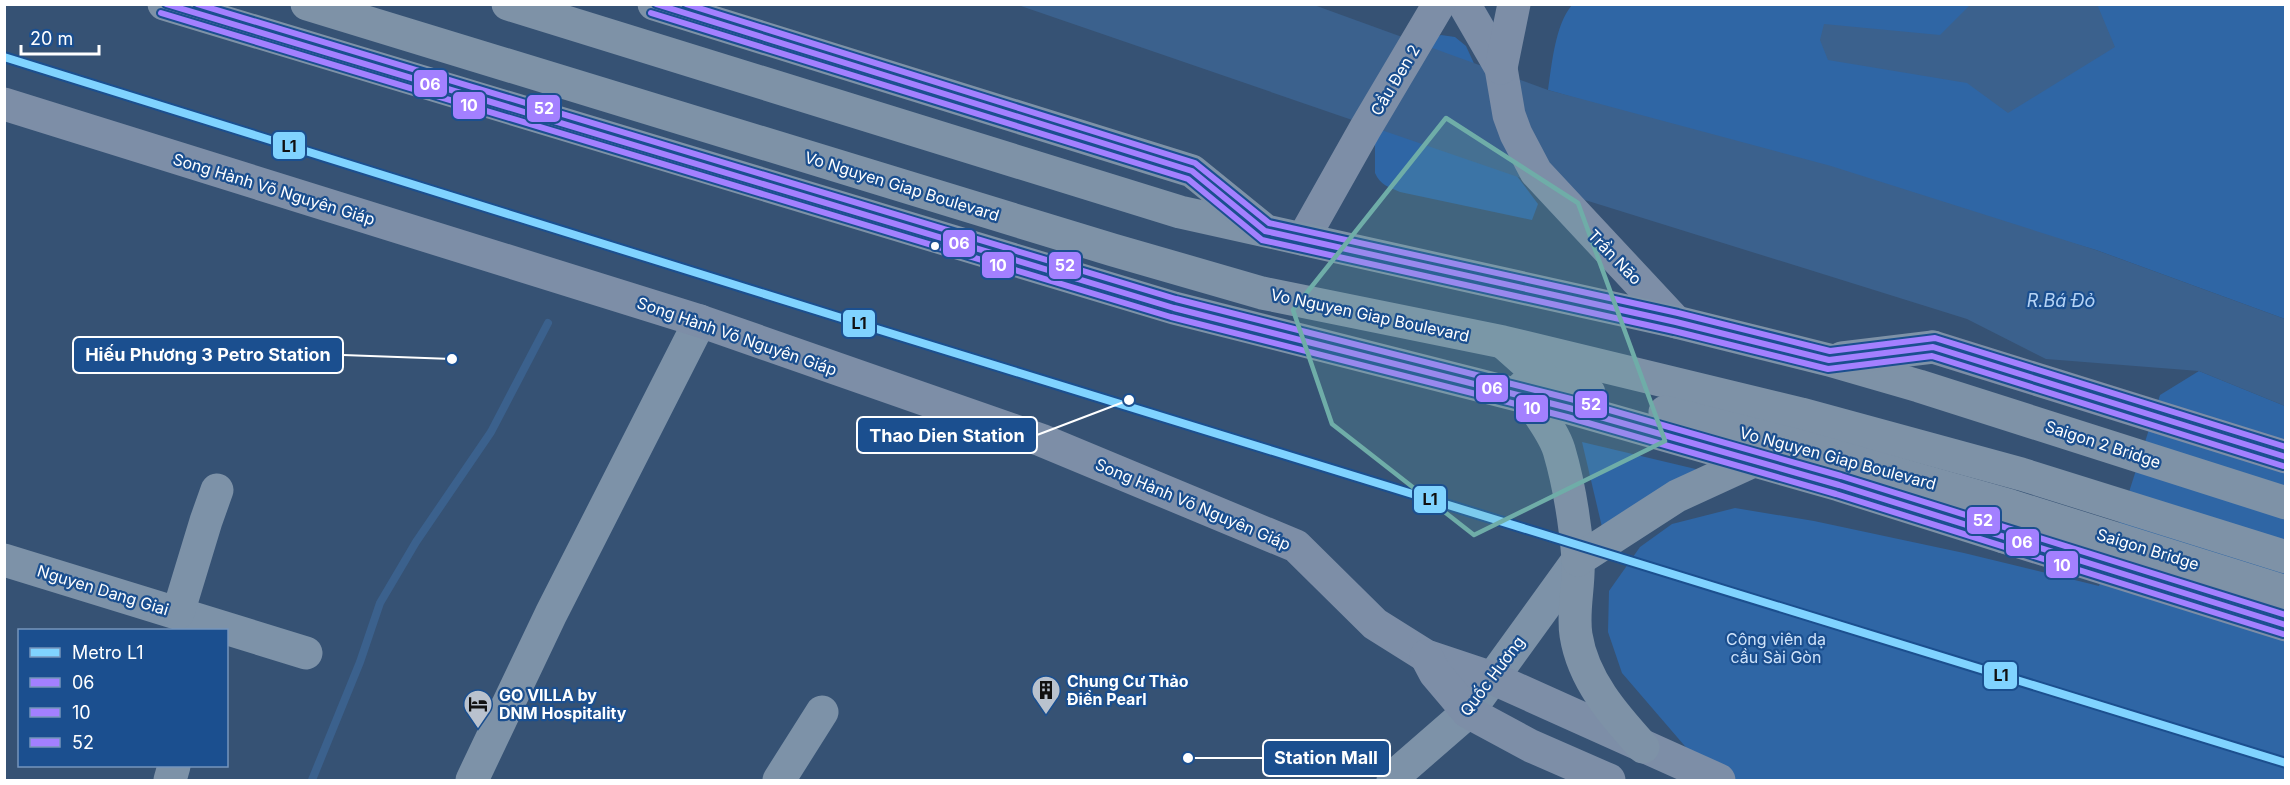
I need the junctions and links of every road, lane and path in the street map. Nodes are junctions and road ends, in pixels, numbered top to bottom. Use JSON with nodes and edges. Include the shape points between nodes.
{"nodes":[{"id":1,"x":164,"y":4,"type":"edge"},
{"id":2,"x":307,"y":4,"type":"edge"},
{"id":3,"x":508,"y":4,"type":"edge"},
{"id":4,"x":654,"y":4,"type":"edge"},
{"id":5,"x":1464,"y":4,"type":"edge"},
{"id":6,"x":1514,"y":4,"type":"edge"},
{"id":7,"x":1432,"y":17,"type":"edge"},
{"id":8,"x":1501,"y":68,"type":"junction"},
{"id":9,"x":4,"y":104,"type":"edge"},
{"id":10,"x":1265,"y":231,"type":"junction"},
{"id":11,"x":1303,"y":239,"type":"junction"},
{"id":12,"x":700,"y":321,"type":"junction"},
{"id":13,"x":1676,"y":322,"type":"junction"},
{"id":14,"x":1503,"y":342,"type":"junction"},
{"id":15,"x":1933,"y":346,"type":"joint"},
{"id":16,"x":1829,"y":360,"type":"junction"},
{"id":17,"x":1528,"y":399,"type":"junction"},
{"id":18,"x":1791,"y":444,"type":"junction"},
{"id":19,"x":2286,"y":457,"type":"edge"},
{"id":20,"x":1754,"y":461,"type":"junction"},
{"id":21,"x":2021,"y":474,"type":"joint"},
{"id":22,"x":217,"y":490,"type":"dead end"},
{"id":23,"x":2286,"y":503,"type":"edge"},
{"id":24,"x":2007,"y":521,"type":"junction"},
{"id":25,"x":2286,"y":557,"type":"edge"},
{"id":26,"x":4,"y":560,"type":"edge"},
{"id":27,"x":1578,"y":560,"type":"junction"},
{"id":28,"x":2286,"y":592,"type":"edge"},
{"id":29,"x":178,"y":613,"type":"junction"},
{"id":30,"x":2286,"y":625,"type":"edge"},
{"id":31,"x":219,"y":628,"type":"edge"},
{"id":32,"x":228,"y":631,"type":"edge"},
{"id":33,"x":306,"y":653,"type":"dead end"},
{"id":34,"x":1426,"y":656,"type":"junction"},
{"id":35,"x":1492,"y":678,"type":"junction"},
{"id":36,"x":822,"y":712,"type":"dead end"},
{"id":37,"x":1468,"y":712,"type":"junction"},
{"id":38,"x":1643,"y":747,"type":"junction"},
{"id":39,"x":472,"y":780,"type":"edge"},
{"id":40,"x":779,"y":780,"type":"edge"},
{"id":41,"x":1392,"y":780,"type":"edge"},
{"id":42,"x":1609,"y":780,"type":"edge"},
{"id":43,"x":1719,"y":780,"type":"edge"}],
"edges":[{"from":1,"to":17,"type":"highway","name":"Vo Nguyen Giap Boulevard","via":[[1163,304]]},
{"from":2,"to":14,"type":"highway","name":"Vo Nguyen Giap Boulevard","via":[[1262,293]]},
{"from":3,"to":10,"type":"highway","via":[[1180,212]]},
{"from":4,"to":10,"type":"highway","via":[[1192,171]]},
{"from":5,"to":8,"type":"main road"},
{"from":6,"to":8,"type":"main road"},
{"from":7,"to":11,"type":"main road","name":"Cầu Đen 2"},
{"from":8,"to":13,"type":"main road","name":"Trần Não","via":[[1509,114],[1536,172]]},
{"from":9,"to":12,"type":"main road","name":"Song Hành Võ Nguyên Giáp"},
{"from":10,"to":11,"type":"highway"},
{"from":11,"to":13,"type":"highway"},
{"from":12,"to":34,"type":"main road","name":"Song Hành Võ Nguyên Giáp","via":[[1041,440],[1296,546],[1375,624]]},
{"from":12,"to":39,"type":"street","via":[[551,614]]},
{"from":13,"to":16,"type":"highway"},
{"from":14,"to":17,"type":"highway"},
{"from":14,"to":18,"type":"highway","name":"Vo Nguyen Giap Boulevard","via":[[1549,383]]},
{"from":14,"to":21,"type":"highway","name":"Vo Nguyen Giap Boulevard","via":[[1801,414]]},
{"from":15,"to":16,"type":"highway"},
{"from":15,"to":19,"type":"main road"},
{"from":16,"to":23,"type":"highway","name":"Saigon 2 Bridge"},
{"from":17,"to":20,"type":"highway","name":"Vo Nguyen Giap Boulevard"},
{"from":17,"to":27,"type":"highway","via":[[1558,448]]},
{"from":18,"to":20,"type":"highway"},
{"from":18,"to":24,"type":"highway","name":"Vo Nguyen Giap Boulevard"},
{"from":20,"to":24,"type":"highway","name":"Vo Nguyen Giap Boulevard"},
{"from":20,"to":27,"type":"highway","via":[[1677,496]]},
{"from":21,"to":25,"type":"highway","name":"Saigon Bridge"},
{"from":22,"to":29,"type":"street"},
{"from":24,"to":28,"type":"highway","name":"Saigon Bridge"},
{"from":24,"to":30,"type":"main road","name":"Saigon Bridge"},
{"from":26,"to":29,"type":"street","name":"Nguyen Dang Giai"},
{"from":27,"to":35,"type":"street","name":"Quốc Hương"},
{"from":27,"to":38,"type":"highway","via":[[1576,635],[1587,670],[1611,711]]},
{"from":29,"to":31,"type":"street","name":"Nguyen Dang Giai"},
{"from":32,"to":33,"type":"street","name":"Nguyen Dang Giai"},
{"from":34,"to":35,"type":"main road","name":"Song Hành Võ Nguyên Giáp"},
{"from":34,"to":37,"type":"main road","name":"Song Hành Võ Nguyên Giáp"},
{"from":35,"to":37,"type":"street","name":"Quốc Hương"},
{"from":35,"to":38,"type":"main road","name":"Song Hành Võ Nguyên Giáp"},
{"from":36,"to":40,"type":"street"},
{"from":37,"to":41,"type":"street","name":"Quốc Hương"},
{"from":37,"to":42,"type":"main road","name":"Song Hành Võ Nguyên Giáp","via":[[1531,746]]},
{"from":38,"to":43,"type":"main road","name":"Song Hành Võ Nguyên Giáp"}]}
